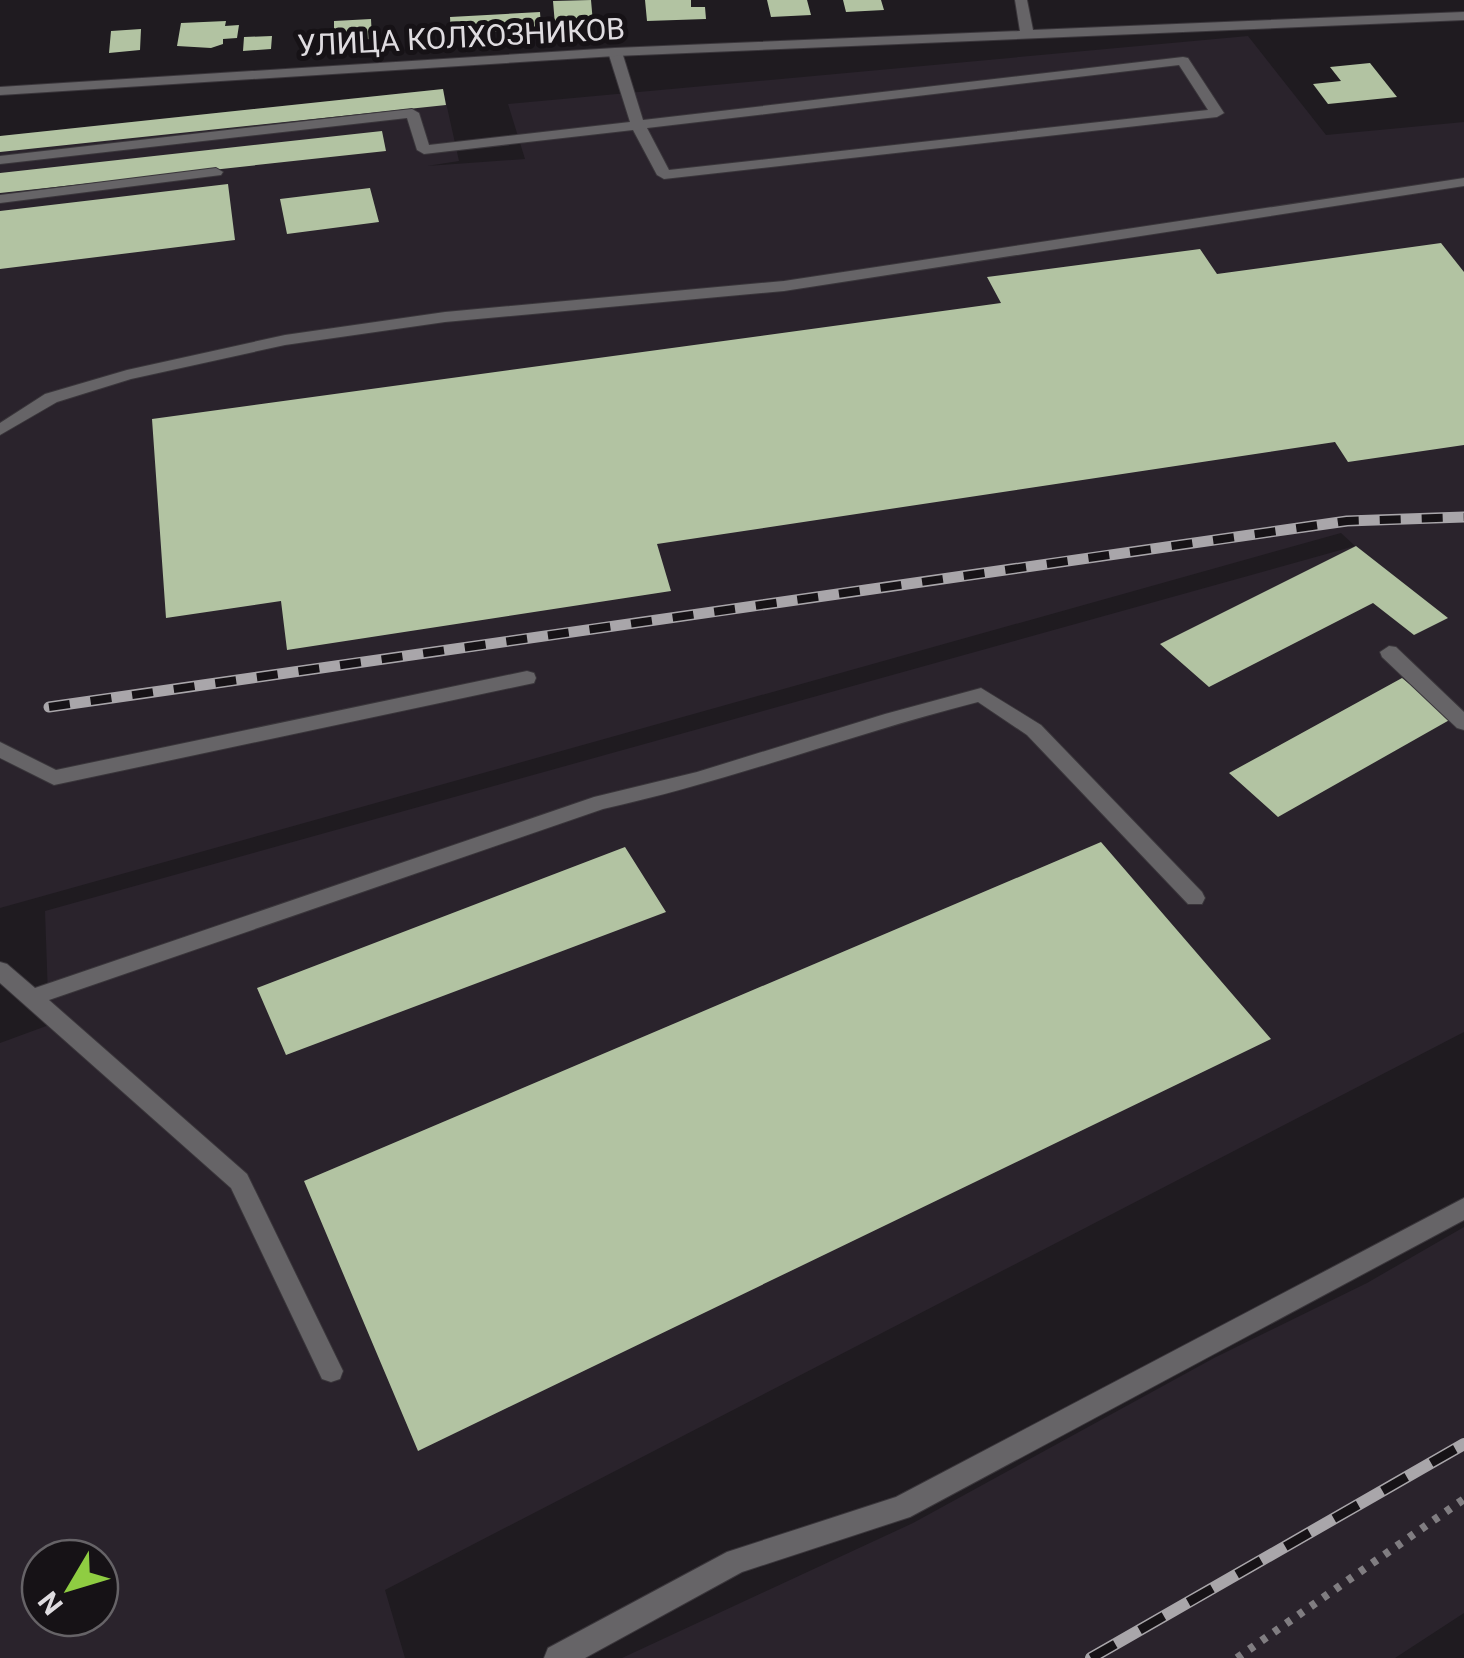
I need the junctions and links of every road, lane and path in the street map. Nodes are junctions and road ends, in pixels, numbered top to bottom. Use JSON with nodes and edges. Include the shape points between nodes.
{"nodes":[{"id":1,"x":1020,"y":0,"type":"edge"},
{"id":2,"x":1464,"y":16,"type":"edge"},
{"id":3,"x":1027,"y":35,"type":"junction"},
{"id":4,"x":614,"y":52,"type":"junction"},
{"id":5,"x":0,"y":91,"type":"edge"},
{"id":6,"x":638,"y":125,"type":"junction"},
{"id":7,"x":0,"y":160,"type":"edge"},
{"id":8,"x":216,"y":172,"type":"dead end"},
{"id":9,"x":1462,"y":185,"type":"edge"},
{"id":10,"x":0,"y":199,"type":"edge"},
{"id":11,"x":0,"y":430,"type":"edge"},
{"id":12,"x":1389,"y":652,"type":"dead end"},
{"id":13,"x":527,"y":678,"type":"dead end"},
{"id":14,"x":1464,"y":723,"type":"edge"},
{"id":15,"x":0,"y":749,"type":"edge"},
{"id":16,"x":1195,"y":898,"type":"dead end"},
{"id":17,"x":0,"y":970,"type":"edge"},
{"id":18,"x":30,"y":998,"type":"junction"},
{"id":19,"x":1464,"y":1208,"type":"edge"},
{"id":20,"x":331,"y":1371,"type":"dead end"},
{"id":21,"x":1464,"y":1499,"type":"edge"},
{"id":22,"x":558,"y":1658,"type":"edge"},
{"id":23,"x":1237,"y":1658,"type":"edge"}],
"edges":[{"from":1,"to":3,"type":"street"},
{"from":2,"to":3,"type":"street","name":"УЛИЦА КОЛХОЗНИКОВ"},
{"from":3,"to":4,"type":"street","name":"УЛИЦА КОЛХОЗНИКОВ"},
{"from":4,"to":5,"type":"street","name":"УЛИЦА КОЛХОЗНИКОВ"},
{"from":4,"to":6,"type":"street"},
{"from":6,"to":6,"type":"street","via":[[1183,60],[1217,113],[664,175]]},
{"from":6,"to":7,"type":"street","via":[[424,150],[412,113]]},
{"from":8,"to":10,"type":"street"},
{"from":9,"to":11,"type":"street","via":[[784,286],[285,340],[51,398]]},
{"from":12,"to":14,"type":"street"},
{"from":13,"to":15,"type":"street","via":[[54,778]]},
{"from":16,"to":18,"type":"street","via":[[1034,730],[981,695],[904,712],[670,788],[600,802]]},
{"from":17,"to":18,"type":"street"},
{"from":18,"to":20,"type":"street","via":[[238,1182]]},
{"from":19,"to":22,"type":"street","via":[[901,1508],[736,1561]]},
{"from":21,"to":23,"type":"path"}]}
